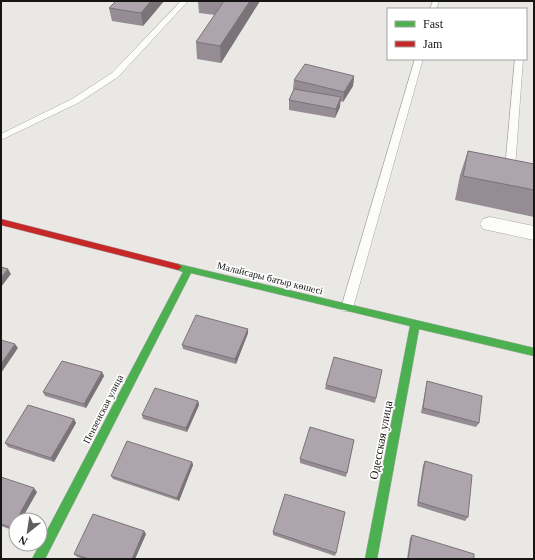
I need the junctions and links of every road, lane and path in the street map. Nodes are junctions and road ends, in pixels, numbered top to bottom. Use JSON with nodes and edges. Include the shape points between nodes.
{"nodes":[{"id":1,"x":185,"y":1,"type":"edge"},
{"id":2,"x":419,"y":60,"type":"edge"},
{"id":3,"x":519,"y":60,"type":"edge"},
{"id":4,"x":1,"y":137,"type":"edge"},
{"id":5,"x":534,"y":175,"type":"edge"},
{"id":6,"x":1,"y":222,"type":"edge"},
{"id":7,"x":490,"y":224,"type":"dead end"},
{"id":8,"x":534,"y":233,"type":"edge"},
{"id":9,"x":188,"y":270,"type":"junction"},
{"id":10,"x":347,"y":308,"type":"junction"},
{"id":11,"x":415,"y":325,"type":"junction"},
{"id":12,"x":534,"y":352,"type":"edge"},
{"id":13,"x":38,"y":559,"type":"edge"},
{"id":14,"x":371,"y":559,"type":"edge"}],
"edges":[{"from":1,"to":4,"type":"lane","via":[[115,75],[75,101]]},
{"from":2,"to":10,"type":"lane"},
{"from":3,"to":5,"type":"lane","via":[[510,170]]},
{"from":6,"to":9,"type":"main road","name":"Малайсары батыр көшесі"},
{"from":7,"to":8,"type":"street"},
{"from":9,"to":10,"type":"main road","name":"Малайсары батыр көшесі"},
{"from":9,"to":13,"type":"main road","name":"Пензенская улица"},
{"from":10,"to":11,"type":"main road","name":"Малайсары батыр көшесі"},
{"from":11,"to":12,"type":"main road","name":"Малайсары батыр көшесі"},
{"from":11,"to":14,"type":"main road","name":"Одесская улица"}]}
